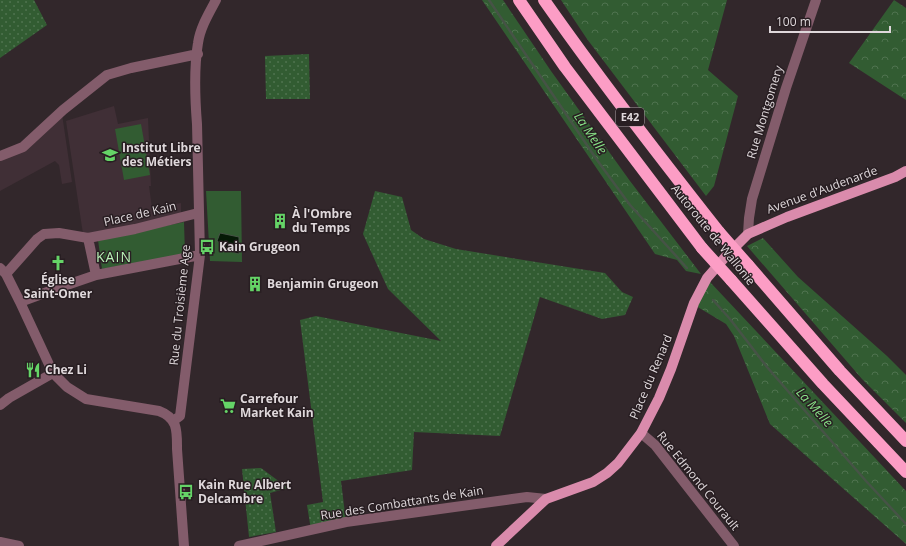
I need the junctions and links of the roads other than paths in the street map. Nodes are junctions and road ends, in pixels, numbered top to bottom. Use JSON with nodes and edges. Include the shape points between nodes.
{"nodes":[{"id":1,"x":216,"y":0,"type":"edge"},
{"id":2,"x":518,"y":0,"type":"edge"},
{"id":3,"x":544,"y":0,"type":"edge"},
{"id":4,"x":816,"y":0,"type":"edge"},
{"id":5,"x":198,"y":54,"type":"junction"},
{"id":6,"x":0,"y":156,"type":"edge"},
{"id":7,"x":906,"y":171,"type":"edge"},
{"id":8,"x":198,"y":214,"type":"junction"},
{"id":9,"x":748,"y":234,"type":"junction"},
{"id":10,"x":85,"y":238,"type":"junction"},
{"id":11,"x":200,"y":255,"type":"junction"},
{"id":12,"x":2,"y":272,"type":"edge"},
{"id":13,"x":96,"y":275,"type":"junction"},
{"id":14,"x":20,"y":302,"type":"junction"},
{"id":15,"x":53,"y":373,"type":"junction"},
{"id":16,"x":0,"y":405,"type":"edge"},
{"id":17,"x":173,"y":420,"type":"junction"},
{"id":18,"x":641,"y":433,"type":"junction"},
{"id":19,"x":906,"y":441,"type":"edge"},
{"id":20,"x":906,"y":472,"type":"edge"},
{"id":21,"x":546,"y":499,"type":"junction"},
{"id":22,"x":0,"y":542,"type":"edge"},
{"id":23,"x":19,"y":546,"type":"edge"},
{"id":24,"x":184,"y":546,"type":"edge"},
{"id":25,"x":239,"y":546,"type":"edge"},
{"id":26,"x":496,"y":546,"type":"edge"},
{"id":27,"x":734,"y":546,"type":"edge"}],
"edges":[{"from":1,"to":5,"type":"street","name":"Rue du Troisième Age","via":[[203,27],[198,43]]},
{"from":2,"to":20,"type":"highway","name":"Autoroute de Wallonie","number":"E42","bridge":true,"via":[[702,248],[823,384]]},
{"from":3,"to":19,"type":"highway","name":"Autoroute de Wallonie","number":"E42","bridge":true,"via":[[592,68],[719,232],[840,371]]},
{"from":4,"to":9,"type":"street","name":"Rue Montgomery","via":[[752,199]]},
{"from":5,"to":6,"type":"street","via":[[107,75],[63,110],[23,147]]},
{"from":5,"to":8,"type":"street","name":"Rue du Troisième Age"},
{"from":7,"to":9,"type":"main road","name":"Avenue d'Audenarde","via":[[787,216]]},
{"from":8,"to":10,"type":"street","name":"Place de Kain"},
{"from":8,"to":11,"type":"street","name":"Rue du Troisième Age"},
{"from":9,"to":18,"type":"main road","name":"Place du Renard","via":[[707,278],[694,303],[666,381]]},
{"from":10,"to":12,"type":"street","name":"Place de Kain","via":[[59,233],[44,234]]},
{"from":10,"to":13,"type":"street"},
{"from":11,"to":13,"type":"street"},
{"from":11,"to":17,"type":"street","name":"Rue du Troisième Age","via":[[180,416]]},
{"from":12,"to":14,"type":"street"},
{"from":13,"to":14,"type":"street"},
{"from":14,"to":15,"type":"street"},
{"from":15,"to":16,"type":"street"},
{"from":15,"to":17,"type":"street","via":[[67,387],[86,399],[158,411]]},
{"from":17,"to":24,"type":"street","via":[[177,433]]},
{"from":18,"to":21,"type":"main road","name":"Place du Renard","via":[[607,473],[592,482]]},
{"from":18,"to":27,"type":"street","name":"Rue Edmond Courault","via":[[654,445]]},
{"from":21,"to":25,"type":"street","name":"Rue des Combattants de Kain","via":[[527,497],[346,522]]},
{"from":21,"to":26,"type":"main road"},
{"from":22,"to":23,"type":"street"}]}
